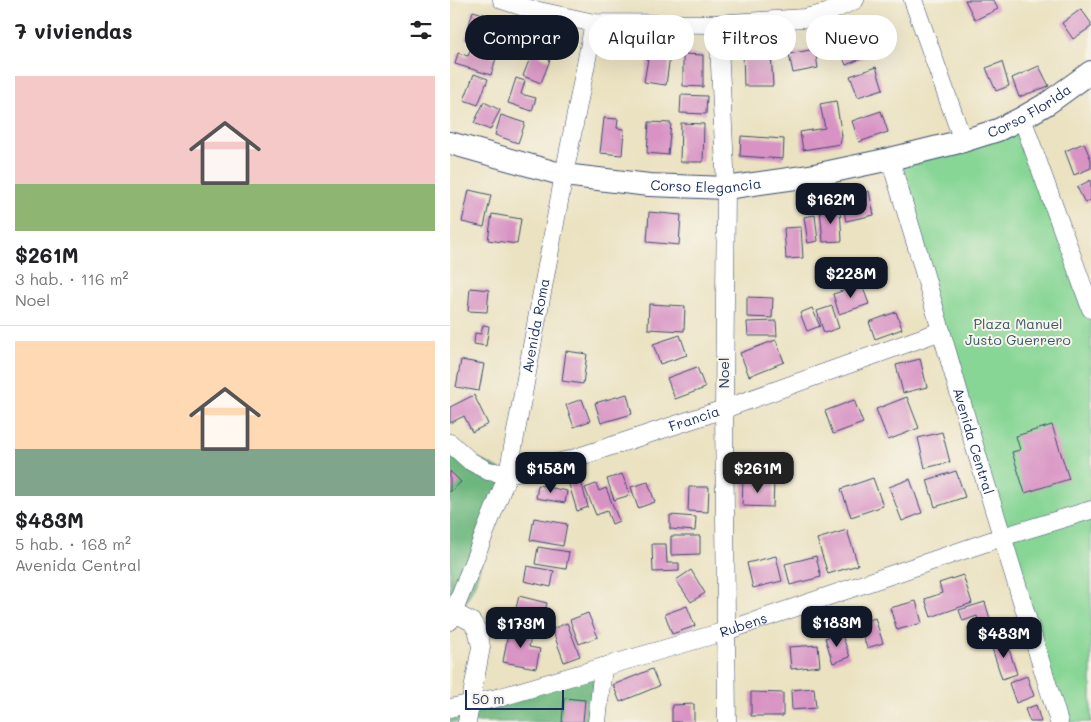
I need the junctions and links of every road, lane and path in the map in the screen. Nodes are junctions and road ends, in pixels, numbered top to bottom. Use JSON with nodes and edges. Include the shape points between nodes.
{"nodes":[{"id":1,"x":502,"y":0,"type":"edge"},
{"id":2,"x":856,"y":0,"type":"edge"},
{"id":3,"x":913,"y":0,"type":"edge"},
{"id":4,"x":530,"y":5,"type":"edge"},
{"id":5,"x":796,"y":19,"type":"edge"},
{"id":6,"x":589,"y":22,"type":"edge"},
{"id":7,"x":589,"y":48,"type":"edge"},
{"id":8,"x":720,"y":60,"type":"edge"},
{"id":9,"x":1091,"y":72,"type":"edge"},
{"id":10,"x":1022,"y":118,"type":"junction"},
{"id":11,"x":963,"y":141,"type":"junction"},
{"id":12,"x":450,"y":143,"type":"edge"},
{"id":13,"x":890,"y":159,"type":"junction"},
{"id":14,"x":564,"y":175,"type":"junction"},
{"id":15,"x":726,"y":188,"type":"junction"},
{"id":16,"x":1088,"y":289,"type":"edge"},
{"id":17,"x":1091,"y":309,"type":"edge"},
{"id":18,"x":941,"y":331,"type":"junction"},
{"id":19,"x":724,"y":409,"type":"junction"},
{"id":20,"x":450,"y":443,"type":"edge"},
{"id":21,"x":508,"y":474,"type":"junction"},
{"id":22,"x":1091,"y":510,"type":"edge"},
{"id":23,"x":1002,"y":537,"type":"junction"},
{"id":24,"x":452,"y":616,"type":"edge"},
{"id":25,"x":726,"y":631,"type":"junction"},
{"id":26,"x":603,"y":667,"type":"junction"},
{"id":27,"x":470,"y":704,"type":"junction"},
{"id":28,"x":450,"y":708,"type":"edge"},
{"id":29,"x":467,"y":722,"type":"edge"},
{"id":30,"x":597,"y":722,"type":"edge"},
{"id":31,"x":727,"y":722,"type":"edge"},
{"id":32,"x":1059,"y":722,"type":"edge"}],
"edges":[{"from":1,"to":4,"type":"street"},
{"from":2,"to":5,"type":"street","via":[[827,13]]},
{"from":3,"to":11,"type":"street"},
{"from":4,"to":6,"type":"street"},
{"from":7,"to":14,"type":"street","name":"Avenida Roma"},
{"from":8,"to":15,"type":"street","name":"Noel"},
{"from":9,"to":10,"type":"main road","name":"Corso Florida"},
{"from":10,"to":11,"type":"main road","name":"Corso Florida"},
{"from":10,"to":16,"type":"street"},
{"from":11,"to":13,"type":"main road","name":"Corso Elegancia"},
{"from":12,"to":14,"type":"main road","name":"Corso Elegancia"},
{"from":13,"to":15,"type":"main road","name":"Corso Elegancia","via":[[810,176]]},
{"from":13,"to":18,"type":"street","name":"Avenida Central"},
{"from":14,"to":15,"type":"main road","name":"Corso Elegancia","via":[[649,185]]},
{"from":14,"to":21,"type":"street","name":"Avenida Roma"},
{"from":15,"to":19,"type":"street","name":"Noel"},
{"from":16,"to":17,"type":"street"},
{"from":18,"to":19,"type":"street","name":"Francia"},
{"from":18,"to":23,"type":"street","name":"Avenida Central"},
{"from":19,"to":21,"type":"street","name":"Francia","via":[[569,460]]},
{"from":19,"to":25,"type":"street","name":"Noel"},
{"from":20,"to":21,"type":"street","name":"Francia","via":[[470,461],[488,471]]},
{"from":21,"to":24,"type":"street","name":"Avenida Roma"},
{"from":22,"to":23,"type":"street","name":"Rubens"},
{"from":23,"to":25,"type":"street","name":"Rubens"},
{"from":23,"to":32,"type":"street","name":"Avenida Central"},
{"from":24,"to":27,"type":"street","via":[[472,622],[478,632],[481,647]]},
{"from":25,"to":26,"type":"street","name":"Rubens"},
{"from":25,"to":31,"type":"street","name":"Noel"},
{"from":26,"to":27,"type":"street","name":"Rubens"},
{"from":26,"to":30,"type":"street"},
{"from":27,"to":28,"type":"street","name":"Rubens"},
{"from":27,"to":29,"type":"street"}]}
